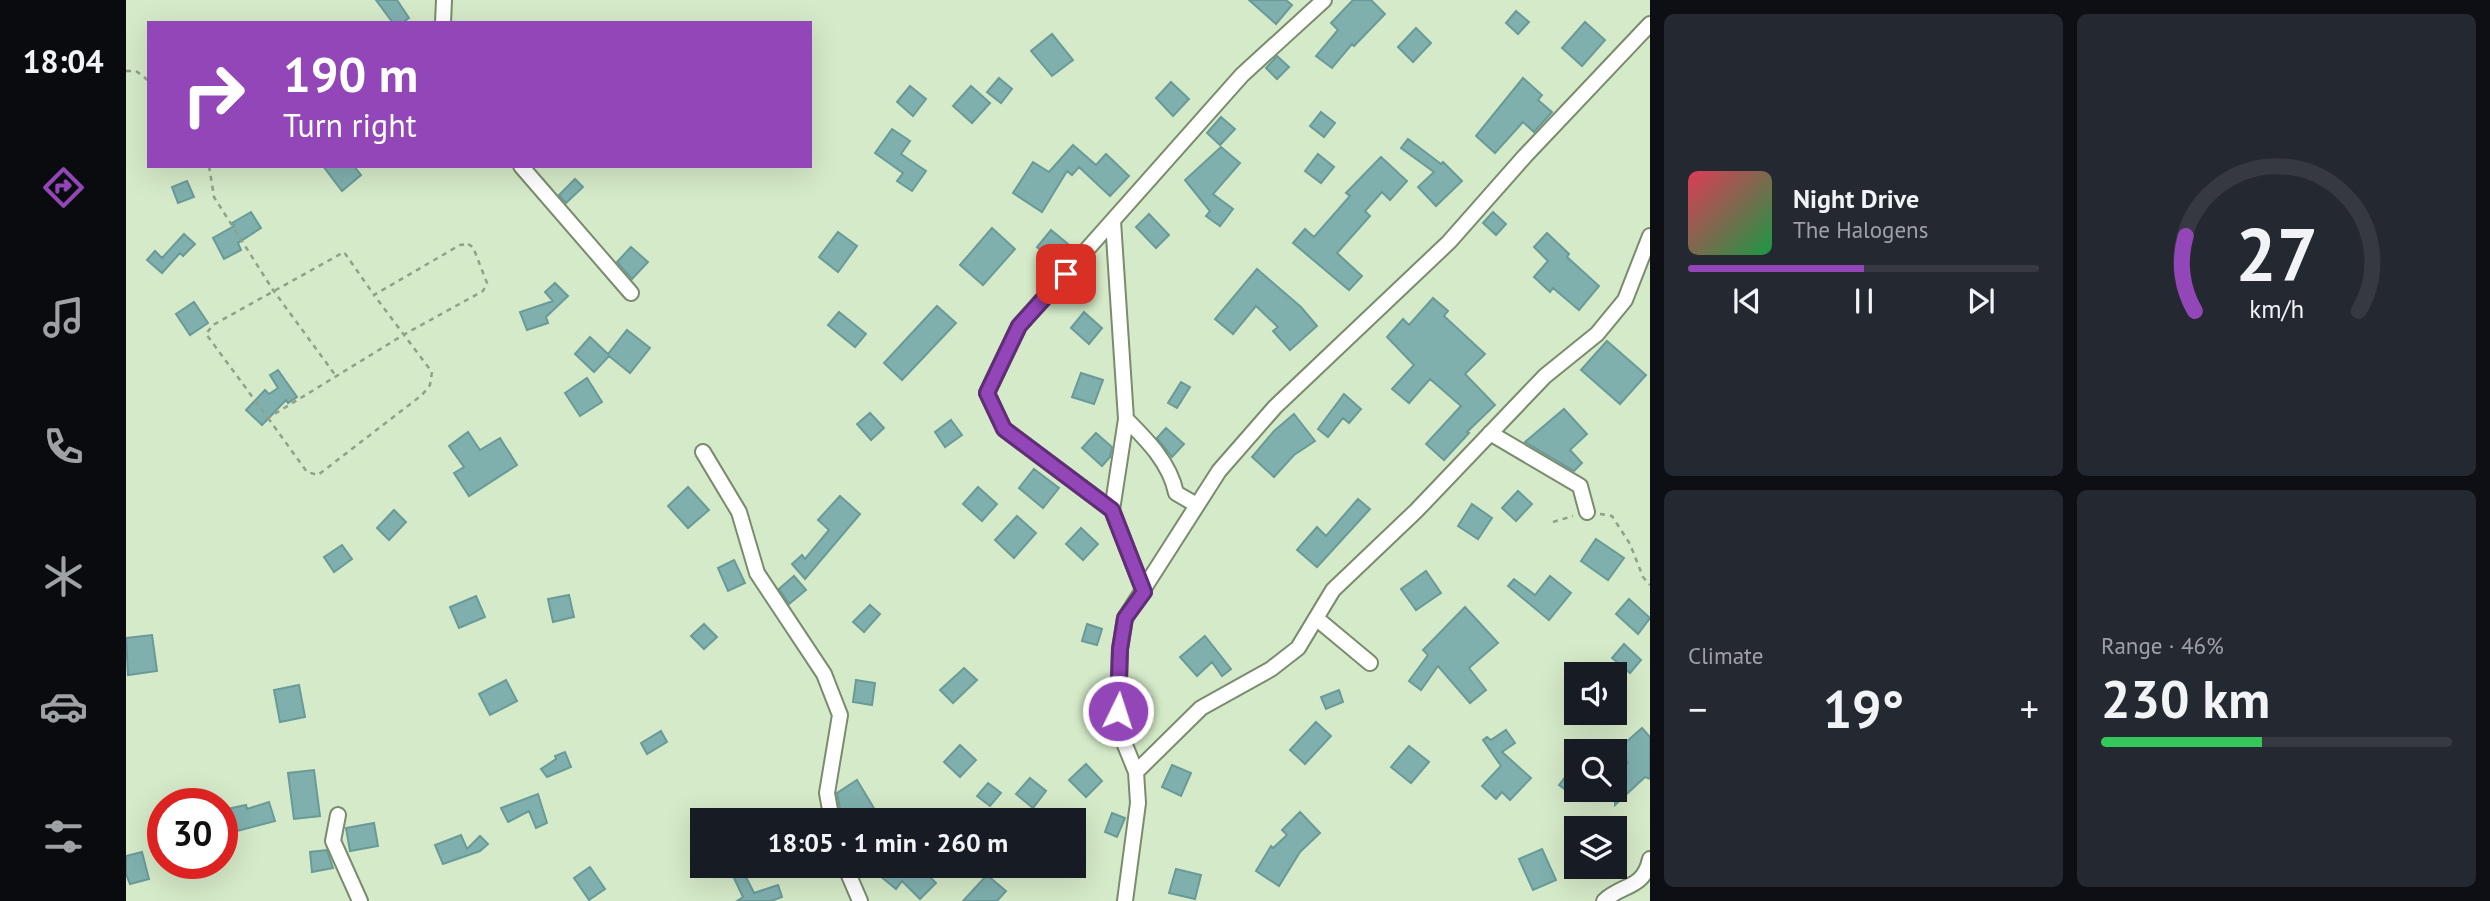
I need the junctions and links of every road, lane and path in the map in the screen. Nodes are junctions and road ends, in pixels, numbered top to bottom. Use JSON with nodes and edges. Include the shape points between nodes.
{"nodes":[{"id":1,"x":444,"y":0,"type":"edge"},
{"id":2,"x":1324,"y":0,"type":"edge"},
{"id":3,"x":443,"y":21,"type":"edge"},
{"id":4,"x":1650,"y":24,"type":"edge"},
{"id":5,"x":126,"y":71,"type":"edge"},
{"id":6,"x":147,"y":79,"type":"edge"},
{"id":7,"x":209,"y":168,"type":"edge"},
{"id":8,"x":523,"y":168,"type":"edge"},
{"id":9,"x":1113,"y":221,"type":"junction"},
{"id":10,"x":1650,"y":236,"type":"edge"},
{"id":11,"x":273,"y":290,"type":"junction"},
{"id":12,"x":631,"y":293,"type":"dead end"},
{"id":13,"x":374,"y":295,"type":"junction"},
{"id":14,"x":405,"y":334,"type":"junction"},
{"id":15,"x":335,"y":376,"type":"junction"},
{"id":16,"x":268,"y":418,"type":"junction"},
{"id":17,"x":1126,"y":419,"type":"junction"},
{"id":18,"x":1490,"y":433,"type":"junction"},
{"id":19,"x":702,"y":452,"type":"dead end"},
{"id":20,"x":1195,"y":504,"type":"junction"},
{"id":21,"x":1112,"y":510,"type":"junction"},
{"id":22,"x":1587,"y":512,"type":"junction"},
{"id":23,"x":1553,"y":522,"type":"dead end"},
{"id":24,"x":1128,"y":551,"type":"junction"},
{"id":25,"x":1156,"y":568,"type":"junction"},
{"id":26,"x":1650,"y":585,"type":"edge"},
{"id":27,"x":1144,"y":592,"type":"junction"},
{"id":28,"x":1316,"y":618,"type":"junction"},
{"id":29,"x":1370,"y":663,"type":"dead end"},
{"id":30,"x":1136,"y":772,"type":"junction"},
{"id":31,"x":830,"y":808,"type":"edge"},
{"id":32,"x":338,"y":816,"type":"dead end"},
{"id":33,"x":1650,"y":859,"type":"edge"},
{"id":34,"x":850,"y":878,"type":"edge"},
{"id":35,"x":360,"y":901,"type":"edge"},
{"id":36,"x":860,"y":901,"type":"edge"},
{"id":37,"x":1125,"y":901,"type":"edge"},
{"id":38,"x":1604,"y":901,"type":"edge"}],
"edges":[{"from":1,"to":3,"type":"street"},
{"from":2,"to":9,"type":"street","via":[[1242,75]]},
{"from":4,"to":20,"type":"street","via":[[1449,242],[1275,407]]},
{"from":5,"to":6,"type":"path","via":[[136,71]]},
{"from":7,"to":11,"type":"path","via":[[214,197]]},
{"from":8,"to":12,"type":"street"},
{"from":9,"to":17,"type":"street"},
{"from":9,"to":21,"type":"street","via":[[1019,326],[987,393],[1004,429]]},
{"from":10,"to":18,"type":"street","via":[[1618,309]]},
{"from":11,"to":13,"type":"path","via":[[344,252]]},
{"from":11,"to":15,"type":"path"},
{"from":11,"to":16,"type":"path","via":[[207,329],[206,334]]},
{"from":13,"to":14,"type":"path"},
{"from":13,"to":14,"type":"path","via":[[460,245],[472,247],[487,283],[483,291]]},
{"from":14,"to":15,"type":"path"},
{"from":14,"to":16,"type":"path","via":[[432,372],[430,385],[328,469],[318,475],[307,472]]},
{"from":15,"to":16,"type":"path"},
{"from":17,"to":20,"type":"street","via":[[1149,441],[1173,478],[1176,493]]},
{"from":17,"to":21,"type":"street"},
{"from":18,"to":22,"type":"street","via":[[1580,486]]},
{"from":18,"to":28,"type":"street","via":[[1333,590]]},
{"from":19,"to":31,"type":"street","via":[[739,512],[757,573],[824,674],[839,715],[827,793]]},
{"from":20,"to":25,"type":"street"},
{"from":21,"to":24,"type":"street"},
{"from":22,"to":23,"type":"path"},
{"from":22,"to":26,"type":"path","via":[[1612,516]]},
{"from":24,"to":25,"type":"street"},
{"from":24,"to":27,"type":"street"},
{"from":25,"to":27,"type":"street"},
{"from":27,"to":30,"type":"street","via":[[1125,618],[1120,649],[1118,711]]},
{"from":28,"to":29,"type":"street"},
{"from":28,"to":30,"type":"street","via":[[1298,648],[1271,669],[1201,708]]},
{"from":30,"to":37,"type":"street","via":[[1138,803]]},
{"from":32,"to":35,"type":"street","via":[[332,841]]},
{"from":33,"to":38,"type":"street","via":[[1637,884]]},
{"from":34,"to":36,"type":"street"}]}
